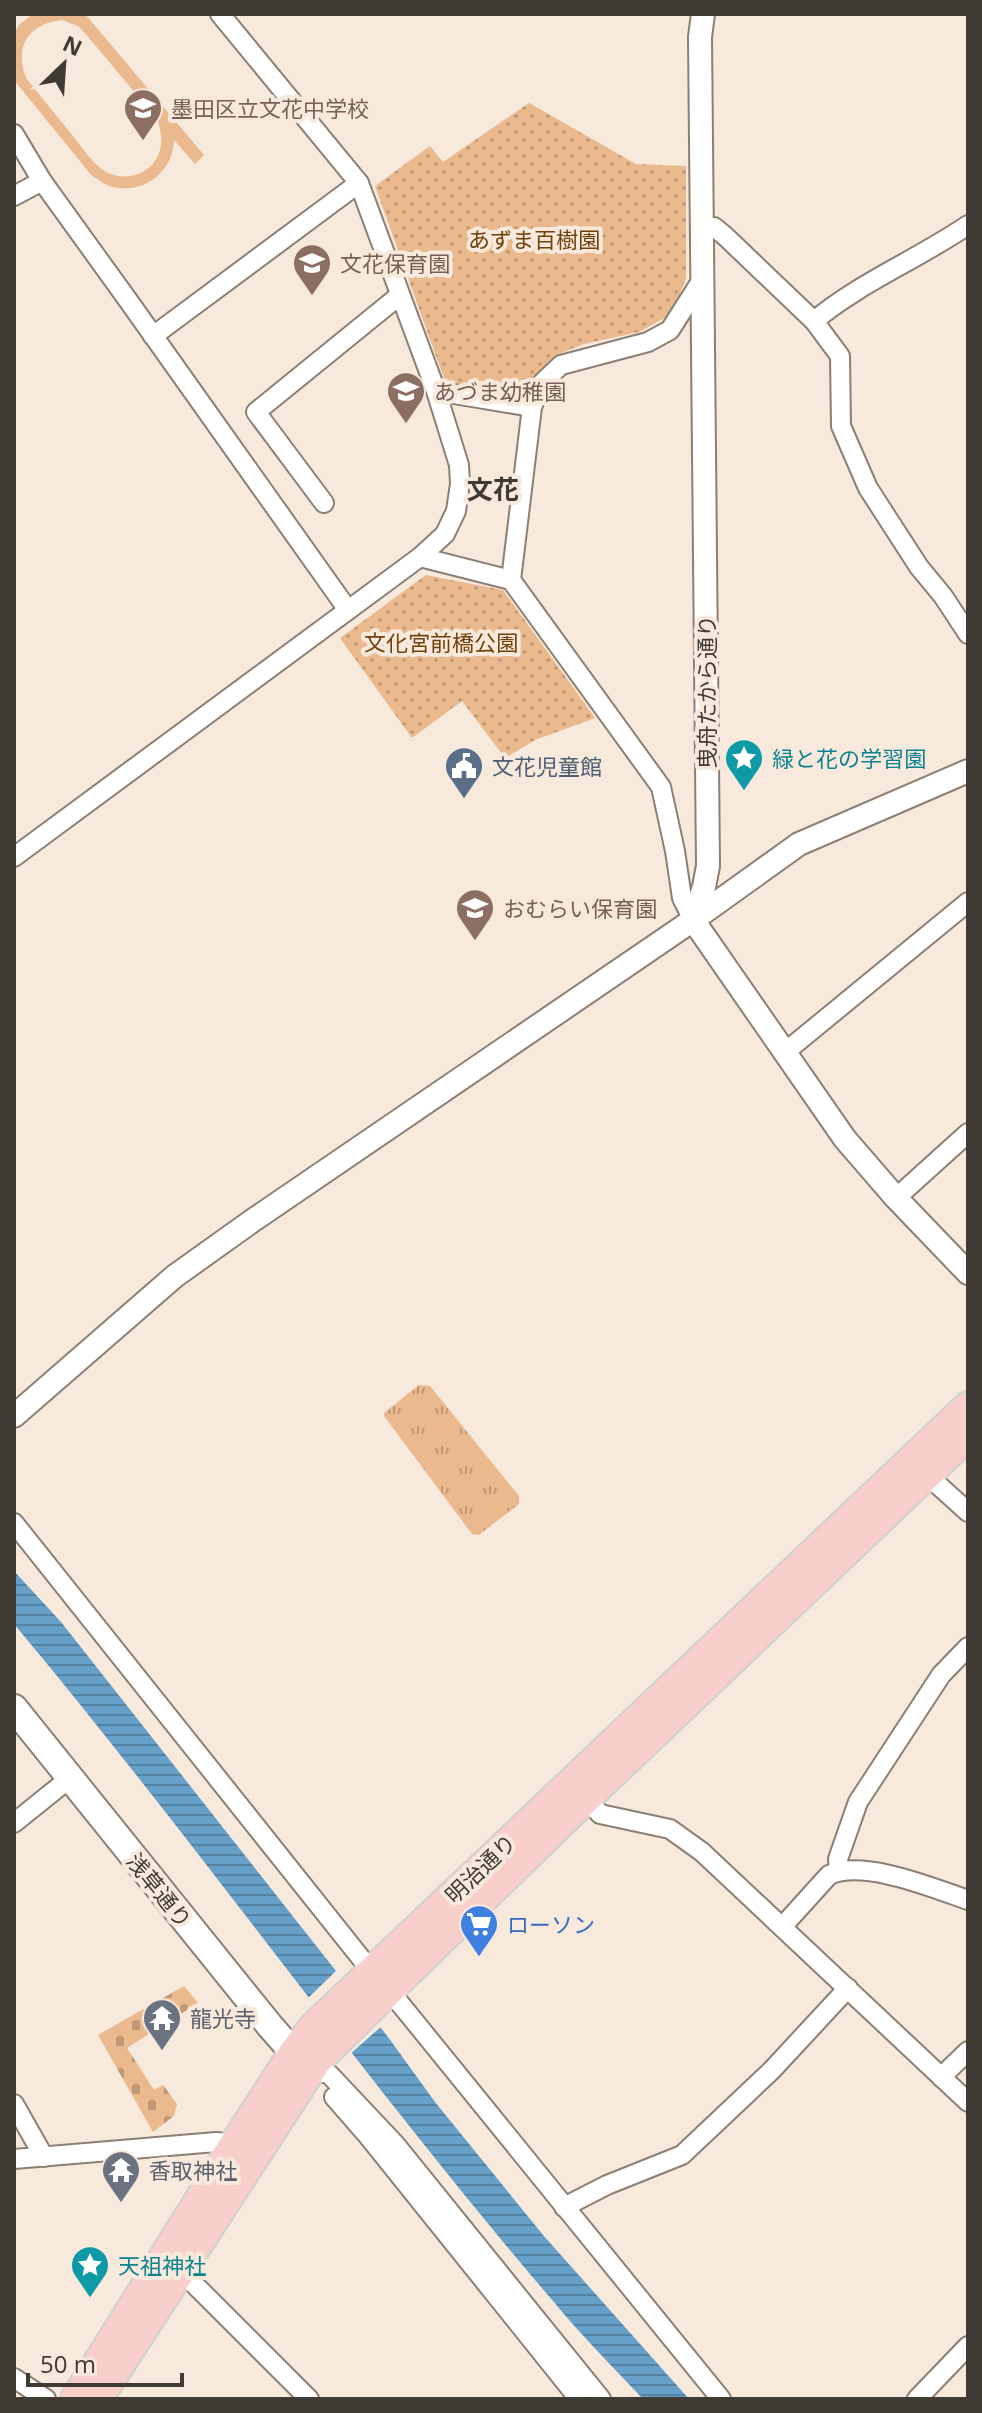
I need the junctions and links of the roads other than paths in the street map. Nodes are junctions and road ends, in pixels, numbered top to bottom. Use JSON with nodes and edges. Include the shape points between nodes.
{"nodes":[{"id":1,"x":220,"y":14,"type":"edge"},
{"id":2,"x":703,"y":14,"type":"edge"},
{"id":3,"x":14,"y":134,"type":"edge"},
{"id":4,"x":42,"y":181,"type":"junction"},
{"id":5,"x":359,"y":183,"type":"junction"},
{"id":6,"x":14,"y":196,"type":"edge"},
{"id":7,"x":968,"y":225,"type":"edge"},
{"id":8,"x":703,"y":227,"type":"junction"},
{"id":9,"x":703,"y":278,"type":"junction"},
{"id":10,"x":400,"y":295,"type":"junction"},
{"id":11,"x":814,"y":321,"type":"junction"},
{"id":12,"x":153,"y":336,"type":"junction"},
{"id":13,"x":436,"y":391,"type":"junction"},
{"id":14,"x":532,"y":407,"type":"junction"},
{"id":15,"x":324,"y":503,"type":"dead end"},
{"id":16,"x":420,"y":557,"type":"junction"},
{"id":17,"x":511,"y":580,"type":"junction"},
{"id":18,"x":348,"y":610,"type":"junction"},
{"id":19,"x":968,"y":634,"type":"edge"},
{"id":20,"x":968,"y":771,"type":"edge"},
{"id":21,"x":14,"y":857,"type":"edge"},
{"id":22,"x":968,"y":902,"type":"edge"},
{"id":23,"x":693,"y":920,"type":"junction"},
{"id":24,"x":784,"y":1053,"type":"junction"},
{"id":25,"x":968,"y":1133,"type":"edge"},
{"id":26,"x":896,"y":1198,"type":"junction"},
{"id":27,"x":968,"y":1273,"type":"edge"},
{"id":28,"x":968,"y":1406,"type":"edge"},
{"id":29,"x":14,"y":1416,"type":"edge"},
{"id":30,"x":968,"y":1436,"type":"edge"},
{"id":31,"x":927,"y":1475,"type":"junction"},
{"id":32,"x":968,"y":1512,"type":"edge"},
{"id":33,"x":14,"y":1523,"type":"edge"},
{"id":34,"x":968,"y":1647,"type":"edge"},
{"id":35,"x":14,"y":1708,"type":"edge"},
{"id":36,"x":70,"y":1778,"type":"junction"},
{"id":37,"x":578,"y":1790,"type":"junction"},
{"id":38,"x":14,"y":1823,"type":"edge"},
{"id":39,"x":839,"y":1871,"type":"junction"},
{"id":40,"x":968,"y":1900,"type":"edge"},
{"id":41,"x":782,"y":1927,"type":"junction"},
{"id":42,"x":375,"y":1986,"type":"junction"},
{"id":43,"x":848,"y":1988,"type":"junction"},
{"id":44,"x":313,"y":2051,"type":"junction"},
{"id":45,"x":968,"y":2051,"type":"edge"},
{"id":46,"x":941,"y":2077,"type":"junction"},
{"id":47,"x":968,"y":2102,"type":"edge"},
{"id":48,"x":14,"y":2104,"type":"edge"},
{"id":49,"x":234,"y":2144,"type":"junction"},
{"id":50,"x":44,"y":2157,"type":"junction"},
{"id":51,"x":14,"y":2159,"type":"edge"},
{"id":52,"x":564,"y":2207,"type":"junction"},
{"id":53,"x":180,"y":2270,"type":"junction"},
{"id":54,"x":968,"y":2346,"type":"edge"},
{"id":55,"x":14,"y":2378,"type":"edge"},
{"id":56,"x":577,"y":2398,"type":"edge"},
{"id":57,"x":46,"y":2399,"type":"edge"},
{"id":58,"x":75,"y":2399,"type":"edge"},
{"id":59,"x":98,"y":2399,"type":"edge"},
{"id":60,"x":309,"y":2399,"type":"edge"},
{"id":61,"x":601,"y":2399,"type":"edge"},
{"id":62,"x":721,"y":2399,"type":"edge"},
{"id":63,"x":917,"y":2399,"type":"edge"}],
"edges":[{"from":1,"to":5,"type":"street"},
{"from":2,"to":8,"type":"street","name":"曳舟たから通り"},
{"from":3,"to":4,"type":"street"},
{"from":4,"to":6,"type":"street"},
{"from":4,"to":12,"type":"street"},
{"from":5,"to":10,"type":"street"},
{"from":5,"to":12,"type":"street"},
{"from":7,"to":11,"type":"street","via":[[835,303]]},
{"from":8,"to":9,"type":"street","name":"曳舟たから通り"},
{"from":8,"to":11,"type":"street","via":[[714,227],[725,236]]},
{"from":9,"to":14,"type":"street","via":[[670,330],[648,342],[561,365],[542,383]]},
{"from":9,"to":23,"type":"street","name":"曳舟たから通り","via":[[708,866]]},
{"from":10,"to":13,"type":"street"},
{"from":10,"to":15,"type":"street","via":[[256,412]]},
{"from":11,"to":19,"type":"street","via":[[840,356],[841,426],[868,488]]},
{"from":12,"to":18,"type":"street"},
{"from":13,"to":14,"type":"street"},
{"from":13,"to":16,"type":"street","via":[[460,484],[445,534]]},
{"from":14,"to":17,"type":"street"},
{"from":16,"to":17,"type":"street"},
{"from":16,"to":18,"type":"street"},
{"from":17,"to":23,"type":"street","via":[[661,787],[682,898]]},
{"from":18,"to":21,"type":"street"},
{"from":20,"to":23,"type":"street","via":[[811,838]]},
{"from":22,"to":24,"type":"street"},
{"from":23,"to":24,"type":"street"},
{"from":23,"to":29,"type":"street","via":[[175,1276]]},
{"from":24,"to":26,"type":"street","via":[[845,1139]]},
{"from":25,"to":26,"type":"street"},
{"from":26,"to":27,"type":"street"},
{"from":28,"to":37,"type":"main road","name":"明治通り"},
{"from":30,"to":31,"type":"main road","name":"明治通り"},
{"from":31,"to":32,"type":"street"},
{"from":31,"to":37,"type":"main road","name":"明治通り"},
{"from":33,"to":42,"type":"street"},
{"from":34,"to":39,"type":"street","via":[[941,1675],[858,1802],[838,1859]]},
{"from":35,"to":36,"type":"main road","name":"浅草通り"},
{"from":36,"to":38,"type":"street"},
{"from":36,"to":44,"type":"main road","name":"浅草通り"},
{"from":37,"to":41,"type":"street","via":[[600,1814],[670,1829]]},
{"from":37,"to":42,"type":"main road","name":"明治通り"},
{"from":39,"to":40,"type":"street","via":[[890,1874]]},
{"from":39,"to":41,"type":"street","via":[[829,1875]]},
{"from":41,"to":43,"type":"street"},
{"from":42,"to":44,"type":"main road","name":"明治通り"},
{"from":42,"to":52,"type":"street"},
{"from":43,"to":46,"type":"street"},
{"from":43,"to":52,"type":"street","via":[[682,2155]]},
{"from":44,"to":49,"type":"main road","name":"明治通り"},
{"from":44,"to":53,"type":"main road","name":"明治通り"},
{"from":44,"to":56,"type":"street","via":[[368,2136]]},
{"from":44,"to":61,"type":"street"},
{"from":45,"to":46,"type":"street"},
{"from":46,"to":47,"type":"street"},
{"from":48,"to":50,"type":"street"},
{"from":49,"to":50,"type":"street"},
{"from":49,"to":58,"type":"main road","name":"明治通り"},
{"from":50,"to":51,"type":"street"},
{"from":52,"to":62,"type":"street"},
{"from":53,"to":59,"type":"main road","name":"明治通り"},
{"from":53,"to":60,"type":"street"},
{"from":54,"to":63,"type":"street"},
{"from":55,"to":57,"type":"street"}]}
